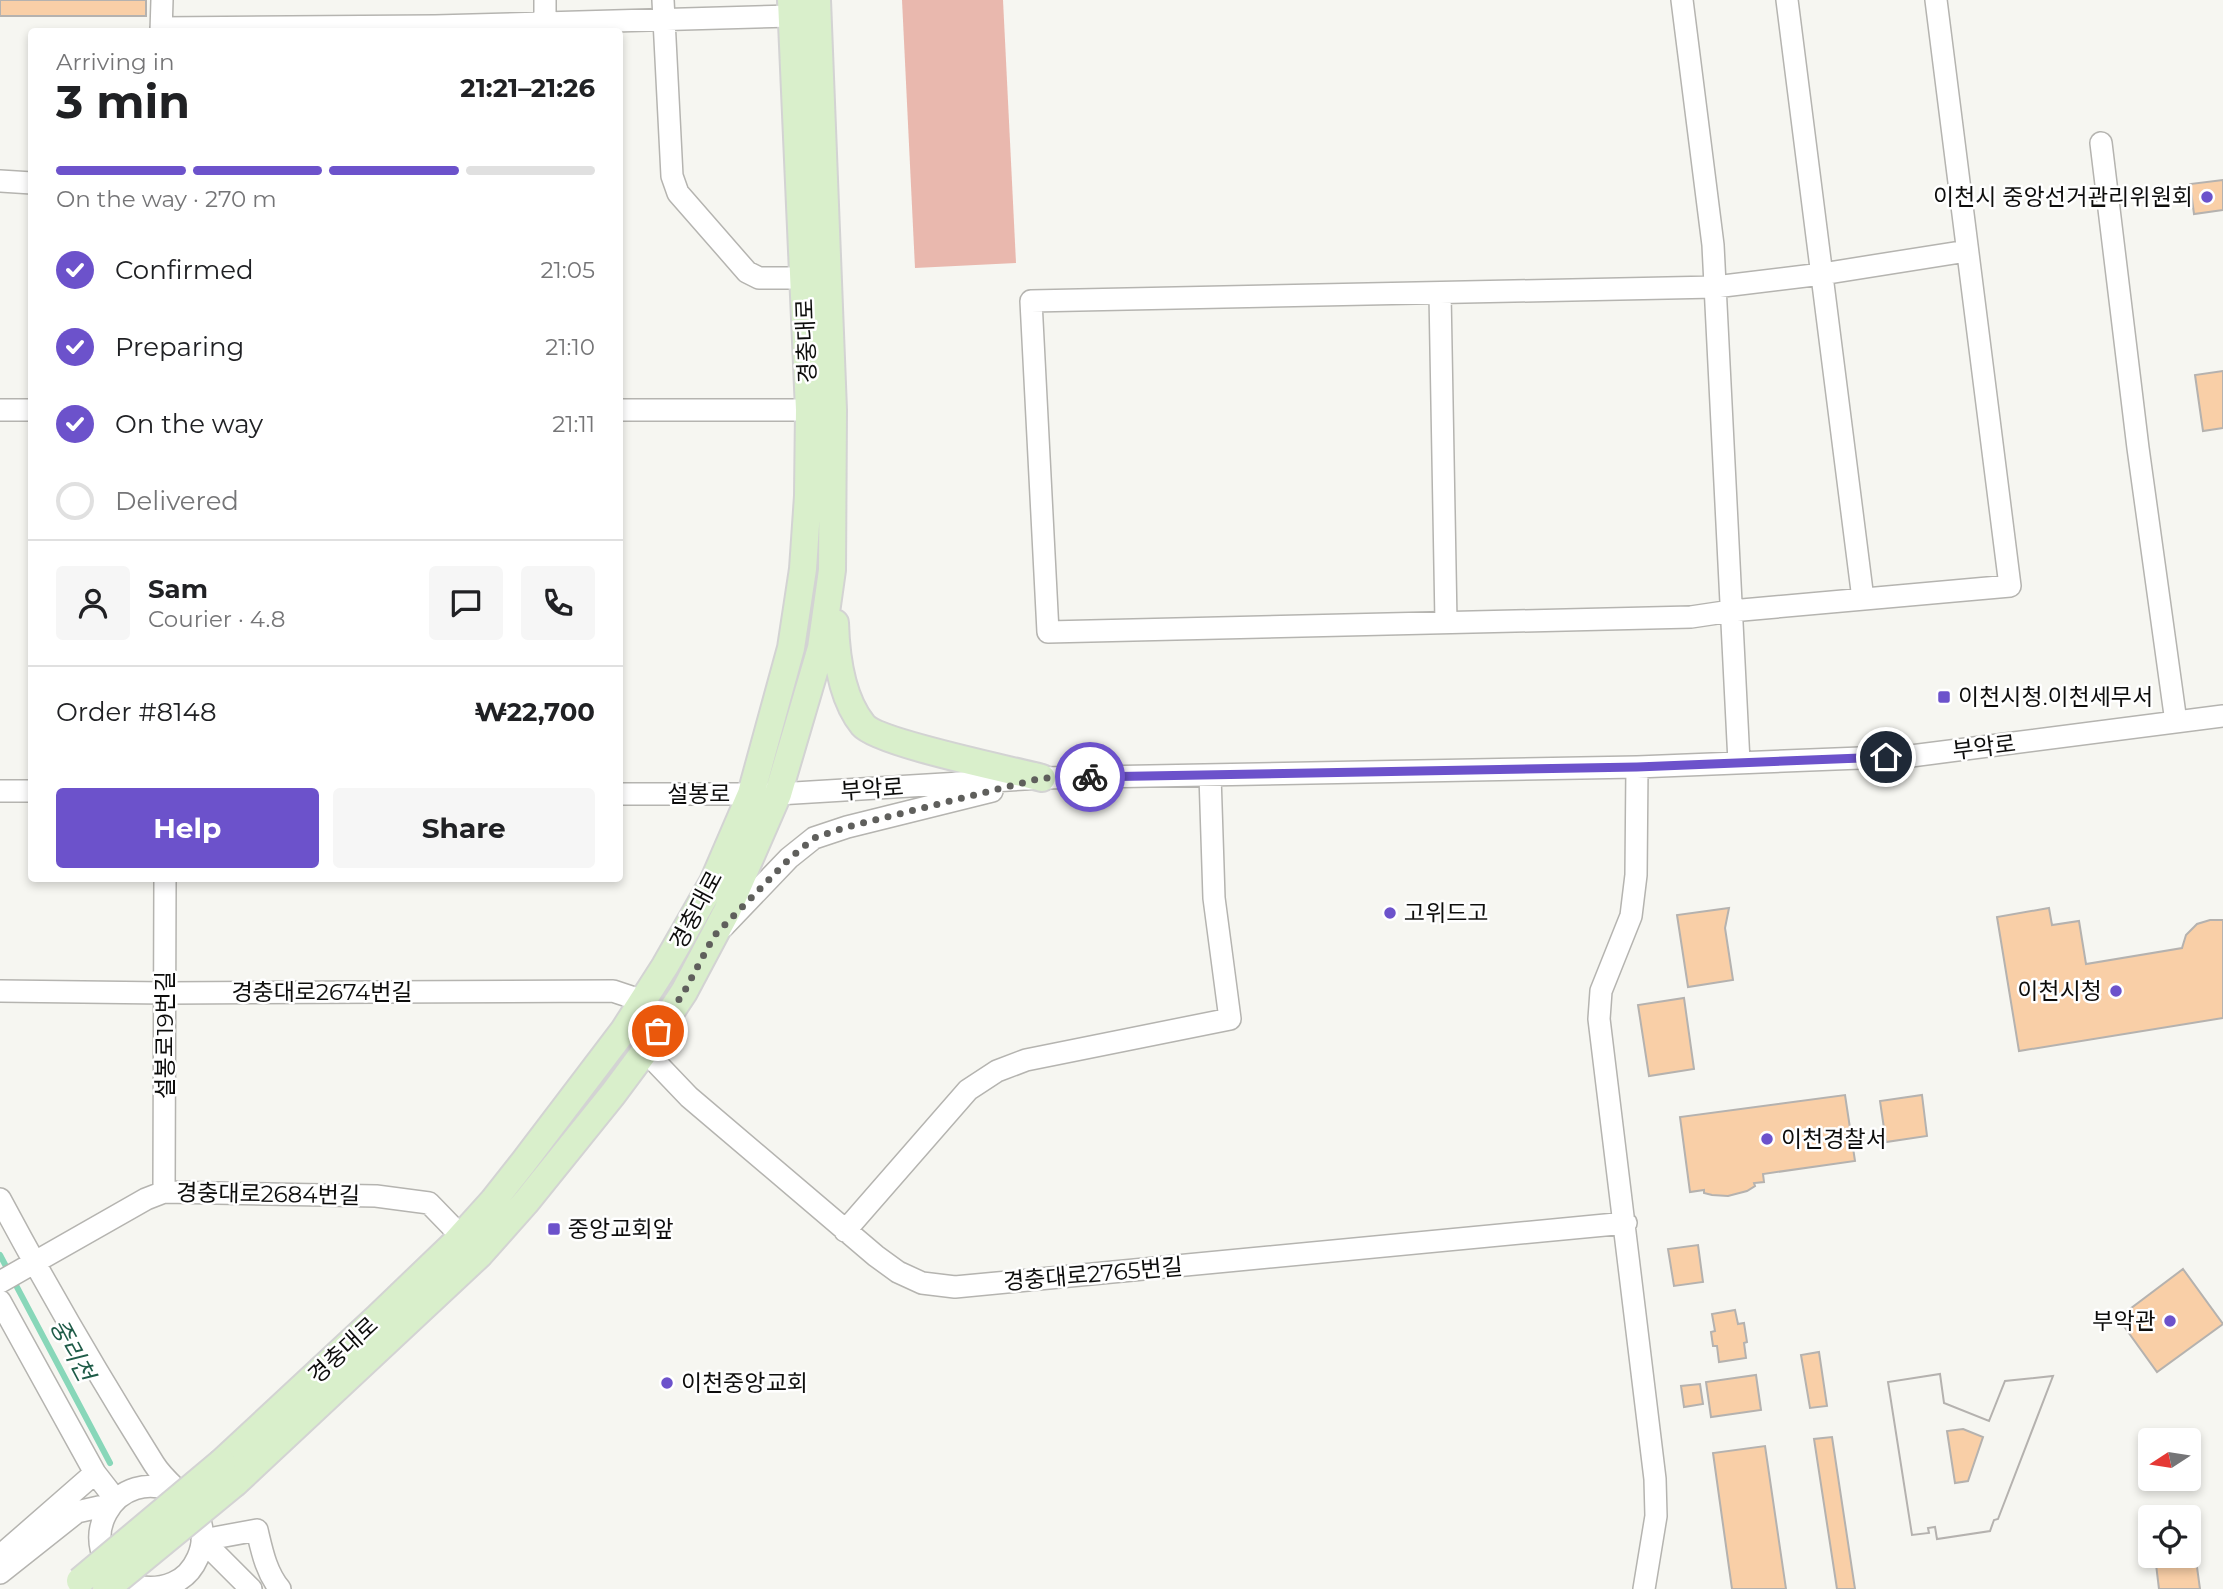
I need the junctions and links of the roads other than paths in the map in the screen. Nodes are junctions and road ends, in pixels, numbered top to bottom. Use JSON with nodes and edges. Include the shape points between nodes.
{"nodes":[{"id":1,"x":162,"y":0,"type":"edge"},
{"id":2,"x":545,"y":0,"type":"edge"},
{"id":3,"x":817,"y":0,"type":"edge"},
{"id":4,"x":1682,"y":0,"type":"edge"},
{"id":5,"x":1787,"y":0,"type":"edge"},
{"id":6,"x":1936,"y":0,"type":"edge"},
{"id":7,"x":792,"y":8,"type":"edge"},
{"id":8,"x":663,"y":10,"type":"edge"},
{"id":9,"x":545,"y":27,"type":"edge"},
{"id":10,"x":162,"y":28,"type":"edge"},
{"id":11,"x":253,"y":28,"type":"edge"},
{"id":12,"x":2101,"y":143,"type":"dead end"},
{"id":13,"x":0,"y":181,"type":"edge"},
{"id":14,"x":28,"y":183,"type":"edge"},
{"id":15,"x":1967,"y":251,"type":"junction"},
{"id":16,"x":1822,"y":274,"type":"junction"},
{"id":17,"x":804,"y":278,"type":"junction"},
{"id":18,"x":1715,"y":287,"type":"junction"},
{"id":19,"x":1440,"y":293,"type":"junction"},
{"id":20,"x":0,"y":410,"type":"edge"},
{"id":21,"x":28,"y":410,"type":"edge"},
{"id":22,"x":623,"y":410,"type":"edge"},
{"id":23,"x":809,"y":410,"type":"junction"},
{"id":24,"x":832,"y":570,"type":"junction"},
{"id":25,"x":1863,"y":599,"type":"junction"},
{"id":26,"x":1731,"y":611,"type":"junction"},
{"id":27,"x":1446,"y":622,"type":"junction"},
{"id":28,"x":2223,"y":716,"type":"edge"},
{"id":29,"x":2176,"y":722,"type":"junction"},
{"id":30,"x":1738,"y":762,"type":"junction"},
{"id":31,"x":1637,"y":767,"type":"junction"},
{"id":32,"x":1210,"y":775,"type":"junction"},
{"id":33,"x":1042,"y":778,"type":"junction"},
{"id":34,"x":28,"y":791,"type":"edge"},
{"id":35,"x":0,"y":792,"type":"edge"},
{"id":36,"x":623,"y":794,"type":"edge"},
{"id":37,"x":751,"y":794,"type":"junction"},
{"id":38,"x":778,"y":794,"type":"junction"},
{"id":39,"x":165,"y":882,"type":"edge"},
{"id":40,"x":714,"y":936,"type":"junction"},
{"id":41,"x":0,"y":991,"type":"edge"},
{"id":42,"x":165,"y":993,"type":"junction"},
{"id":43,"x":643,"y":1001,"type":"junction"},
{"id":44,"x":645,"y":1051,"type":"junction"},
{"id":45,"x":164,"y":1192,"type":"junction"},
{"id":46,"x":0,"y":1199,"type":"edge"},
{"id":47,"x":1626,"y":1223,"type":"junction"},
{"id":48,"x":845,"y":1231,"type":"junction"},
{"id":49,"x":461,"y":1236,"type":"junction"},
{"id":50,"x":27,"y":1267,"type":"junction"},
{"id":51,"x":0,"y":1282,"type":"edge"},
{"id":52,"x":0,"y":1301,"type":"edge"},
{"id":53,"x":228,"y":1472,"type":"junction"},
{"id":54,"x":95,"y":1473,"type":"junction"},
{"id":55,"x":182,"y":1495,"type":"junction"},
{"id":56,"x":114,"y":1502,"type":"junction"},
{"id":57,"x":203,"y":1540,"type":"junction"},
{"id":58,"x":0,"y":1556,"type":"edge"},
{"id":59,"x":0,"y":1573,"type":"edge"},
{"id":60,"x":75,"y":1585,"type":"edge"},
{"id":61,"x":121,"y":1587,"type":"edge"},
{"id":62,"x":167,"y":1587,"type":"edge"},
{"id":63,"x":251,"y":1589,"type":"edge"},
{"id":64,"x":280,"y":1589,"type":"edge"},
{"id":65,"x":1644,"y":1589,"type":"edge"}],
"edges":[{"from":1,"to":10,"type":"street"},
{"from":2,"to":9,"type":"street"},
{"from":3,"to":24,"type":"main road","name":"경충대로","via":[[833,410]]},
{"from":4,"to":18,"type":"street"},
{"from":5,"to":16,"type":"street"},
{"from":6,"to":15,"type":"street"},
{"from":7,"to":8,"type":"street"},
{"from":7,"to":17,"type":"main road","name":"경충대로"},
{"from":8,"to":9,"type":"street"},
{"from":8,"to":17,"type":"street","via":[[672,176],[678,193],[747,272],[759,278]]},
{"from":9,"to":11,"type":"street"},
{"from":12,"to":29,"type":"street"},
{"from":13,"to":14,"type":"street"},
{"from":15,"to":16,"type":"street"},
{"from":15,"to":25,"type":"street","via":[[2010,586]]},
{"from":16,"to":18,"type":"street"},
{"from":16,"to":25,"type":"street"},
{"from":17,"to":23,"type":"main road","name":"경충대로"},
{"from":18,"to":19,"type":"street"},
{"from":18,"to":26,"type":"street"},
{"from":19,"to":27,"type":"street"},
{"from":19,"to":27,"type":"street","via":[[1031,301],[1048,632]]},
{"from":20,"to":21,"type":"street"},
{"from":22,"to":23,"type":"street"},
{"from":23,"to":37,"type":"main road","name":"경충대로","via":[[808,496],[795,622]]},
{"from":24,"to":33,"type":"main road","via":[[836,652],[849,699],[864,727],[890,740]]},
{"from":24,"to":38,"type":"main road","name":"경충대로","via":[[821,648]]},
{"from":25,"to":26,"type":"street"},
{"from":26,"to":27,"type":"street","via":[[1691,617]]},
{"from":26,"to":30,"type":"street"},
{"from":28,"to":29,"type":"street","name":"부악로"},
{"from":29,"to":30,"type":"street","name":"부악로","via":[[1911,756]]},
{"from":30,"to":31,"type":"street","name":"부악로"},
{"from":31,"to":32,"type":"street","name":"부악로"},
{"from":31,"to":47,"type":"street","via":[[1631,916],[1601,991],[1599,1019]]},
{"from":32,"to":33,"type":"street","name":"부악로"},
{"from":32,"to":48,"type":"street","via":[[1214,898],[1230,1019],[1026,1060],[997,1071],[968,1090]]},
{"from":33,"to":38,"type":"street","name":"부악로"},
{"from":33,"to":40,"type":"street","via":[[814,838]]},
{"from":34,"to":35,"type":"street"},
{"from":36,"to":37,"type":"street","name":"설봉로"},
{"from":37,"to":38,"type":"street","name":"설봉로"},
{"from":37,"to":43,"type":"main road","name":"경충대로","via":[[713,882]]},
{"from":38,"to":40,"type":"main road","name":"경충대로"},
{"from":39,"to":42,"type":"street","name":"설봉로19번길"},
{"from":40,"to":44,"type":"main road","name":"경충대로"},
{"from":41,"to":42,"type":"street","name":"경충대로2674번길"},
{"from":42,"to":43,"type":"street","name":"경충대로2674번길","via":[[613,991]]},
{"from":42,"to":45,"type":"street","name":"설봉로19번길"},
{"from":43,"to":49,"type":"main road","name":"경충대로","via":[[523,1163]]},
{"from":44,"to":48,"type":"street","name":"경충대로2765번길","via":[[688,1097]]},
{"from":44,"to":53,"type":"main road","name":"경충대로","via":[[479,1255]]},
{"from":45,"to":49,"type":"street","name":"경충대로2684번길","via":[[376,1196],[429,1203]]},
{"from":45,"to":50,"type":"street","name":"경충대로2684번길"},
{"from":46,"to":50,"type":"street"},
{"from":47,"to":48,"type":"street","name":"경충대로2765번길","via":[[955,1287],[922,1283],[898,1272]]},
{"from":47,"to":65,"type":"street","via":[[1655,1479],[1656,1516]]},
{"from":49,"to":53,"type":"main road","name":"경충대로"},
{"from":50,"to":51,"type":"street","name":"경충대로2684번길"},
{"from":50,"to":55,"type":"street","via":[[155,1466]]},
{"from":52,"to":54,"type":"street"},
{"from":53,"to":60,"type":"main road","name":"경충대로","bridge":true},
{"from":53,"to":61,"type":"main road","name":"경충대로","bridge":true},
{"from":54,"to":56,"type":"street"},
{"from":54,"to":58,"type":"street"},
{"from":55,"to":56,"type":"street","via":[[150,1485],[134,1488]]},
{"from":55,"to":57,"type":"street","via":[[201,1523]]},
{"from":56,"to":59,"type":"street","via":[[77,1512]]},
{"from":56,"to":61,"type":"street","via":[[101,1525],[100,1542]]},
{"from":57,"to":62,"type":"street","via":[[190,1571]]},
{"from":57,"to":63,"type":"street"},
{"from":57,"to":64,"type":"street","via":[[257,1530],[263,1558]]},
{"from":61,"to":62,"type":"street"}]}
